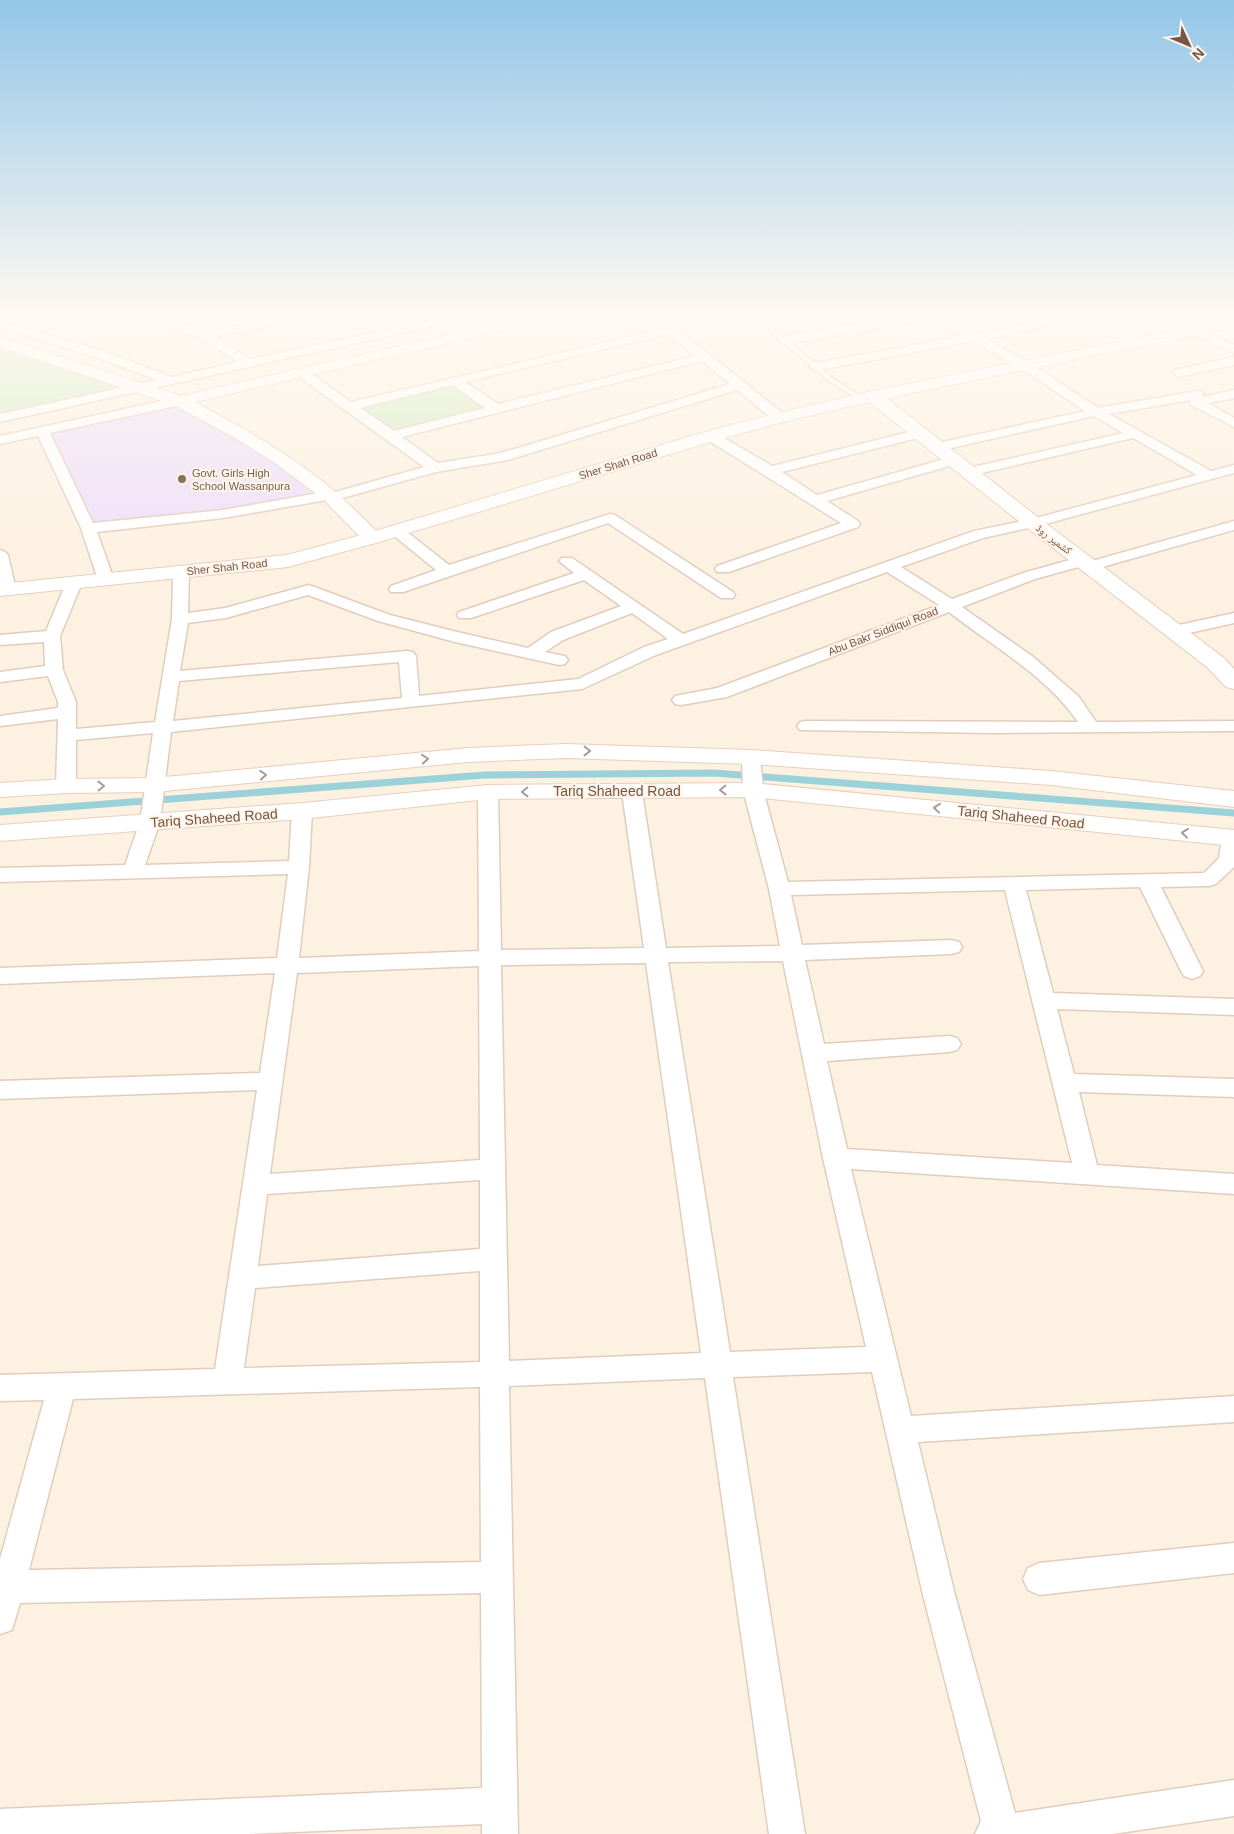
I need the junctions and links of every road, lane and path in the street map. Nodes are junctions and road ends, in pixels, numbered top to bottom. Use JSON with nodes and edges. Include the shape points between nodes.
{"nodes":[{"id":1,"x":97,"y":398,"type":"edge"},
{"id":2,"x":170,"y":398,"type":"edge"},
{"id":3,"x":196,"y":398,"type":"edge"},
{"id":4,"x":338,"y":398,"type":"edge"},
{"id":5,"x":385,"y":398,"type":"edge"},
{"id":6,"x":479,"y":398,"type":"edge"},
{"id":7,"x":543,"y":398,"type":"edge"},
{"id":8,"x":698,"y":398,"type":"edge"},
{"id":9,"x":755,"y":398,"type":"edge"},
{"id":10,"x":866,"y":398,"type":"edge"},
{"id":11,"x":869,"y":398,"type":"edge"},
{"id":12,"x":1074,"y":398,"type":"edge"},
{"id":13,"x":1182,"y":398,"type":"edge"},
{"id":14,"x":1217,"y":398,"type":"edge"},
{"id":15,"x":180,"y":401,"type":"junction"},
{"id":16,"x":350,"y":406,"type":"junction"},
{"id":17,"x":496,"y":409,"type":"junction"},
{"id":18,"x":1096,"y":412,"type":"junction"},
{"id":19,"x":0,"y":418,"type":"edge"},
{"id":20,"x":780,"y":418,"type":"junction"},
{"id":21,"x":1234,"y":423,"type":"edge"},
{"id":22,"x":42,"y":431,"type":"junction"},
{"id":23,"x":921,"y":434,"type":"junction"},
{"id":24,"x":1134,"y":434,"type":"junction"},
{"id":25,"x":392,"y":436,"type":"junction"},
{"id":26,"x":711,"y":436,"type":"junction"},
{"id":27,"x":0,"y":440,"type":"edge"},
{"id":28,"x":938,"y":447,"type":"junction"},
{"id":29,"x":962,"y":466,"type":"junction"},
{"id":30,"x":435,"y":468,"type":"junction"},
{"id":31,"x":1234,"y":469,"type":"edge"},
{"id":32,"x":770,"y":471,"type":"junction"},
{"id":33,"x":1209,"y":476,"type":"junction"},
{"id":34,"x":331,"y":496,"type":"junction"},
{"id":35,"x":815,"y":500,"type":"junction"},
{"id":36,"x":1033,"y":523,"type":"junction"},
{"id":37,"x":1234,"y":525,"type":"edge"},
{"id":38,"x":88,"y":528,"type":"junction"},
{"id":39,"x":397,"y":531,"type":"junction"},
{"id":40,"x":372,"y":538,"type":"junction"},
{"id":41,"x":0,"y":555,"type":"edge"},
{"id":42,"x":567,"y":561,"type":"dead end"},
{"id":43,"x":1087,"y":564,"type":"junction"},
{"id":44,"x":889,"y":566,"type":"junction"},
{"id":45,"x":723,"y":569,"type":"dead end"},
{"id":46,"x":446,"y":571,"type":"junction"},
{"id":47,"x":181,"y":573,"type":"junction"},
{"id":48,"x":585,"y":574,"type":"junction"},
{"id":49,"x":106,"y":580,"type":"junction"},
{"id":50,"x":74,"y":583,"type":"junction"},
{"id":51,"x":397,"y":589,"type":"dead end"},
{"id":52,"x":4,"y":590,"type":"edge"},
{"id":53,"x":727,"y":595,"type":"dead end"},
{"id":54,"x":950,"y":605,"type":"junction"},
{"id":55,"x":633,"y":607,"type":"junction"},
{"id":56,"x":465,"y":615,"type":"dead end"},
{"id":57,"x":1234,"y":618,"type":"edge"},
{"id":58,"x":180,"y":619,"type":"junction"},
{"id":59,"x":1176,"y":632,"type":"junction"},
{"id":60,"x":52,"y":636,"type":"junction"},
{"id":61,"x":0,"y":640,"type":"edge"},
{"id":62,"x":681,"y":640,"type":"junction"},
{"id":63,"x":532,"y":653,"type":"junction"},
{"id":64,"x":559,"y":660,"type":"dead end"},
{"id":65,"x":54,"y":670,"type":"junction"},
{"id":66,"x":0,"y":677,"type":"edge"},
{"id":67,"x":171,"y":677,"type":"junction"},
{"id":68,"x":1234,"y":682,"type":"edge"},
{"id":69,"x":682,"y":700,"type":"dead end"},
{"id":70,"x":411,"y":702,"type":"junction"},
{"id":71,"x":67,"y":712,"type":"junction"},
{"id":72,"x":0,"y":721,"type":"edge"},
{"id":73,"x":806,"y":726,"type":"dead end"},
{"id":74,"x":1234,"y":726,"type":"edge"},
{"id":75,"x":163,"y":727,"type":"junction"},
{"id":76,"x":1091,"y":727,"type":"junction"},
{"id":77,"x":66,"y":735,"type":"junction"},
{"id":78,"x":752,"y":773,"type":"junction"},
{"id":79,"x":66,"y":786,"type":"junction"},
{"id":80,"x":153,"y":787,"type":"junction"},
{"id":81,"x":0,"y":790,"type":"edge"},
{"id":82,"x":488,"y":792,"type":"junction"},
{"id":83,"x":632,"y":792,"type":"junction"},
{"id":84,"x":1234,"y":799,"type":"edge"},
{"id":85,"x":302,"y":811,"type":"junction"},
{"id":86,"x":150,"y":819,"type":"junction"},
{"id":87,"x":3,"y":835,"type":"edge"},
{"id":88,"x":1232,"y":851,"type":"edge"},
{"id":89,"x":299,"y":867,"type":"junction"},
{"id":90,"x":133,"y":871,"type":"junction"},
{"id":91,"x":0,"y":875,"type":"edge"},
{"id":92,"x":1147,"y":880,"type":"junction"},
{"id":93,"x":1014,"y":883,"type":"junction"},
{"id":94,"x":779,"y":889,"type":"junction"},
{"id":95,"x":951,"y":947,"type":"dead end"},
{"id":96,"x":793,"y":953,"type":"junction"},
{"id":97,"x":657,"y":956,"type":"junction"},
{"id":98,"x":490,"y":958,"type":"junction"},
{"id":99,"x":287,"y":966,"type":"junction"},
{"id":100,"x":1192,"y":971,"type":"dead end"},
{"id":101,"x":0,"y":976,"type":"edge"},
{"id":102,"x":1044,"y":1001,"type":"junction"},
{"id":103,"x":1234,"y":1007,"type":"edge"},
{"id":104,"x":949,"y":1044,"type":"dead end"},
{"id":105,"x":814,"y":1054,"type":"junction"},
{"id":106,"x":271,"y":1081,"type":"junction"},
{"id":107,"x":1064,"y":1083,"type":"junction"},
{"id":108,"x":1234,"y":1088,"type":"edge"},
{"id":109,"x":0,"y":1090,"type":"edge"},
{"id":110,"x":836,"y":1158,"type":"junction"},
{"id":111,"x":492,"y":1169,"type":"junction"},
{"id":112,"x":1087,"y":1174,"type":"junction"},
{"id":113,"x":1234,"y":1184,"type":"edge"},
{"id":114,"x":256,"y":1185,"type":"junction"},
{"id":115,"x":493,"y":1259,"type":"junction"},
{"id":116,"x":243,"y":1278,"type":"junction"},
{"id":117,"x":884,"y":1359,"type":"junction"},
{"id":118,"x":717,"y":1364,"type":"junction"},
{"id":119,"x":494,"y":1374,"type":"junction"},
{"id":120,"x":228,"y":1381,"type":"junction"},
{"id":121,"x":62,"y":1386,"type":"junction"},
{"id":122,"x":0,"y":1388,"type":"edge"},
{"id":123,"x":1234,"y":1409,"type":"edge"},
{"id":124,"x":900,"y":1430,"type":"junction"},
{"id":125,"x":1234,"y":1558,"type":"edge"},
{"id":126,"x":497,"y":1578,"type":"junction"},
{"id":127,"x":1039,"y":1579,"type":"dead end"},
{"id":128,"x":4,"y":1587,"type":"edge"},
{"id":129,"x":0,"y":1618,"type":"edge"},
{"id":130,"x":1234,"y":1798,"type":"edge"},
{"id":131,"x":500,"y":1820,"type":"edge"},
{"id":132,"x":0,"y":1827,"type":"edge"},
{"id":133,"x":998,"y":1833,"type":"edge"},
{"id":134,"x":787,"y":1834,"type":"edge"}],
"edges":[{"from":1,"to":19,"type":"street"},
{"from":2,"to":15,"type":"main road"},
{"from":3,"to":15,"type":"main road"},
{"from":4,"to":16,"type":"street"},
{"from":5,"to":16,"type":"street"},
{"from":6,"to":17,"type":"street"},
{"from":7,"to":17,"type":"street"},
{"from":8,"to":30,"type":"street","via":[[504,457]]},
{"from":9,"to":20,"type":"street"},
{"from":10,"to":20,"type":"main road","name":"Sher Shah Road"},
{"from":11,"to":23,"type":"main road","name":"کشمیر روڈ"},
{"from":12,"to":18,"type":"street"},
{"from":13,"to":18,"type":"street"},
{"from":14,"to":21,"type":"street","via":[[1196,402]]},
{"from":15,"to":22,"type":"street"},
{"from":15,"to":34,"type":"main road","via":[[281,458]]},
{"from":16,"to":25,"type":"street"},
{"from":17,"to":25,"type":"street"},
{"from":18,"to":24,"type":"street"},
{"from":18,"to":28,"type":"street"},
{"from":20,"to":26,"type":"main road","name":"Sher Shah Road"},
{"from":22,"to":27,"type":"street"},
{"from":22,"to":38,"type":"street"},
{"from":23,"to":28,"type":"main road","name":"کشمیر روڈ"},
{"from":23,"to":32,"type":"street"},
{"from":24,"to":29,"type":"street"},
{"from":24,"to":33,"type":"street"},
{"from":25,"to":30,"type":"street"},
{"from":26,"to":32,"type":"street"},
{"from":26,"to":39,"type":"main road","name":"Sher Shah Road"},
{"from":28,"to":29,"type":"main road","name":"کشمیر روڈ"},
{"from":29,"to":35,"type":"street"},
{"from":29,"to":36,"type":"main road","name":"کشمیر روڈ"},
{"from":30,"to":34,"type":"street"},
{"from":31,"to":33,"type":"street"},
{"from":32,"to":35,"type":"street"},
{"from":33,"to":36,"type":"street"},
{"from":34,"to":38,"type":"street","via":[[223,514]]},
{"from":34,"to":40,"type":"main road"},
{"from":35,"to":45,"type":"street","via":[[853,524]]},
{"from":36,"to":43,"type":"main road","name":"کشمیر روڈ"},
{"from":36,"to":44,"type":"street","via":[[979,534]]},
{"from":37,"to":43,"type":"street","name":"Abu Bakr Siddiqui Road"},
{"from":38,"to":49,"type":"street"},
{"from":39,"to":40,"type":"main road","name":"Sher Shah Road"},
{"from":39,"to":46,"type":"street"},
{"from":40,"to":47,"type":"main road","name":"Sher Shah Road","via":[[288,560]]},
{"from":41,"to":52,"type":"street"},
{"from":42,"to":48,"type":"street"},
{"from":43,"to":54,"type":"street","name":"Abu Bakr Siddiqui Road","via":[[1029,576]]},
{"from":43,"to":59,"type":"main road","name":"کشمیر روڈ"},
{"from":44,"to":54,"type":"street"},
{"from":44,"to":62,"type":"street"},
{"from":46,"to":51,"type":"street"},
{"from":46,"to":53,"type":"street","via":[[610,518]]},
{"from":47,"to":49,"type":"main road","name":"Sher Shah Road"},
{"from":47,"to":58,"type":"street"},
{"from":48,"to":55,"type":"street"},
{"from":48,"to":56,"type":"street"},
{"from":49,"to":50,"type":"main road","name":"Sher Shah Road"},
{"from":50,"to":52,"type":"main road","name":"Sher Shah Road"},
{"from":50,"to":60,"type":"street"},
{"from":54,"to":69,"type":"street","name":"Abu Bakr Siddiqui Road","via":[[721,693]]},
{"from":54,"to":76,"type":"street","via":[[1026,660],[1073,701]]},
{"from":55,"to":62,"type":"street"},
{"from":55,"to":63,"type":"street","via":[[557,636]]},
{"from":57,"to":59,"type":"street"},
{"from":58,"to":63,"type":"street","via":[[226,613],[309,590],[384,618]]},
{"from":58,"to":67,"type":"street"},
{"from":59,"to":68,"type":"main road","name":"کشمیر روڈ","via":[[1216,662]]},
{"from":60,"to":61,"type":"street"},
{"from":60,"to":65,"type":"street"},
{"from":62,"to":70,"type":"street","via":[[650,651],[582,684]]},
{"from":63,"to":64,"type":"street"},
{"from":65,"to":66,"type":"street"},
{"from":65,"to":71,"type":"street","via":[[67,702]]},
{"from":67,"to":70,"type":"street","via":[[407,656]]},
{"from":67,"to":75,"type":"street"},
{"from":70,"to":75,"type":"street"},
{"from":71,"to":72,"type":"street"},
{"from":71,"to":77,"type":"street"},
{"from":73,"to":76,"type":"street"},
{"from":74,"to":76,"type":"street"},
{"from":75,"to":77,"type":"street"},
{"from":75,"to":80,"type":"street"},
{"from":77,"to":79,"type":"street"},
{"from":80,"to":78,"type":"main road","name":"Tariq Shaheed Road","one_way":true,"via":[[478,754],[566,750]]},
{"from":78,"to":83,"type":"main road","name":"Tariq Shaheed Road","one_way":true},
{"from":78,"to":84,"type":"main road","name":"Tariq Shaheed Road","via":[[1051,778]]},
{"from":88,"to":78,"type":"main road","name":"Tariq Shaheed Road","one_way":true},
{"from":78,"to":94,"type":"street"},
{"from":79,"to":80,"type":"main road","name":"Tariq Shaheed Road","one_way":true},
{"from":79,"to":81,"type":"main road","name":"Tariq Shaheed Road"},
{"from":80,"to":86,"type":"street"},
{"from":83,"to":82,"type":"main road","name":"Tariq Shaheed Road","one_way":true},
{"from":82,"to":85,"type":"main road","name":"Tariq Shaheed Road"},
{"from":82,"to":98,"type":"street"},
{"from":83,"to":97,"type":"street"},
{"from":85,"to":86,"type":"main road","name":"Tariq Shaheed Road"},
{"from":85,"to":89,"type":"street"},
{"from":86,"to":87,"type":"main road","name":"Tariq Shaheed Road"},
{"from":86,"to":90,"type":"street"},
{"from":88,"to":92,"type":"street","via":[[1209,879]]},
{"from":89,"to":90,"type":"street"},
{"from":89,"to":99,"type":"street"},
{"from":90,"to":91,"type":"street"},
{"from":92,"to":93,"type":"street"},
{"from":92,"to":100,"type":"street"},
{"from":93,"to":94,"type":"street"},
{"from":93,"to":102,"type":"street"},
{"from":94,"to":96,"type":"street"},
{"from":95,"to":96,"type":"street"},
{"from":96,"to":97,"type":"street"},
{"from":96,"to":105,"type":"street"},
{"from":97,"to":98,"type":"street"},
{"from":97,"to":118,"type":"street"},
{"from":98,"to":99,"type":"street"},
{"from":98,"to":111,"type":"street"},
{"from":99,"to":101,"type":"street"},
{"from":99,"to":106,"type":"street"},
{"from":102,"to":103,"type":"street"},
{"from":102,"to":107,"type":"street"},
{"from":104,"to":105,"type":"street"},
{"from":105,"to":110,"type":"street"},
{"from":106,"to":109,"type":"street"},
{"from":106,"to":114,"type":"street"},
{"from":107,"to":108,"type":"street"},
{"from":107,"to":112,"type":"street"},
{"from":110,"to":112,"type":"street"},
{"from":110,"to":117,"type":"street"},
{"from":111,"to":114,"type":"street"},
{"from":111,"to":115,"type":"street"},
{"from":112,"to":113,"type":"street"},
{"from":114,"to":116,"type":"street"},
{"from":115,"to":116,"type":"street"},
{"from":115,"to":119,"type":"street"},
{"from":116,"to":120,"type":"street"},
{"from":117,"to":118,"type":"street"},
{"from":117,"to":124,"type":"street"},
{"from":118,"to":119,"type":"street"},
{"from":118,"to":134,"type":"street"},
{"from":119,"to":120,"type":"street"},
{"from":119,"to":126,"type":"street"},
{"from":120,"to":121,"type":"street"},
{"from":121,"to":122,"type":"street"},
{"from":121,"to":128,"type":"street"},
{"from":123,"to":124,"type":"street"},
{"from":124,"to":133,"type":"street"},
{"from":125,"to":127,"type":"street"},
{"from":126,"to":128,"type":"street"},
{"from":126,"to":131,"type":"street"},
{"from":128,"to":129,"type":"street"},
{"from":130,"to":133,"type":"street"},
{"from":131,"to":132,"type":"street"}]}
